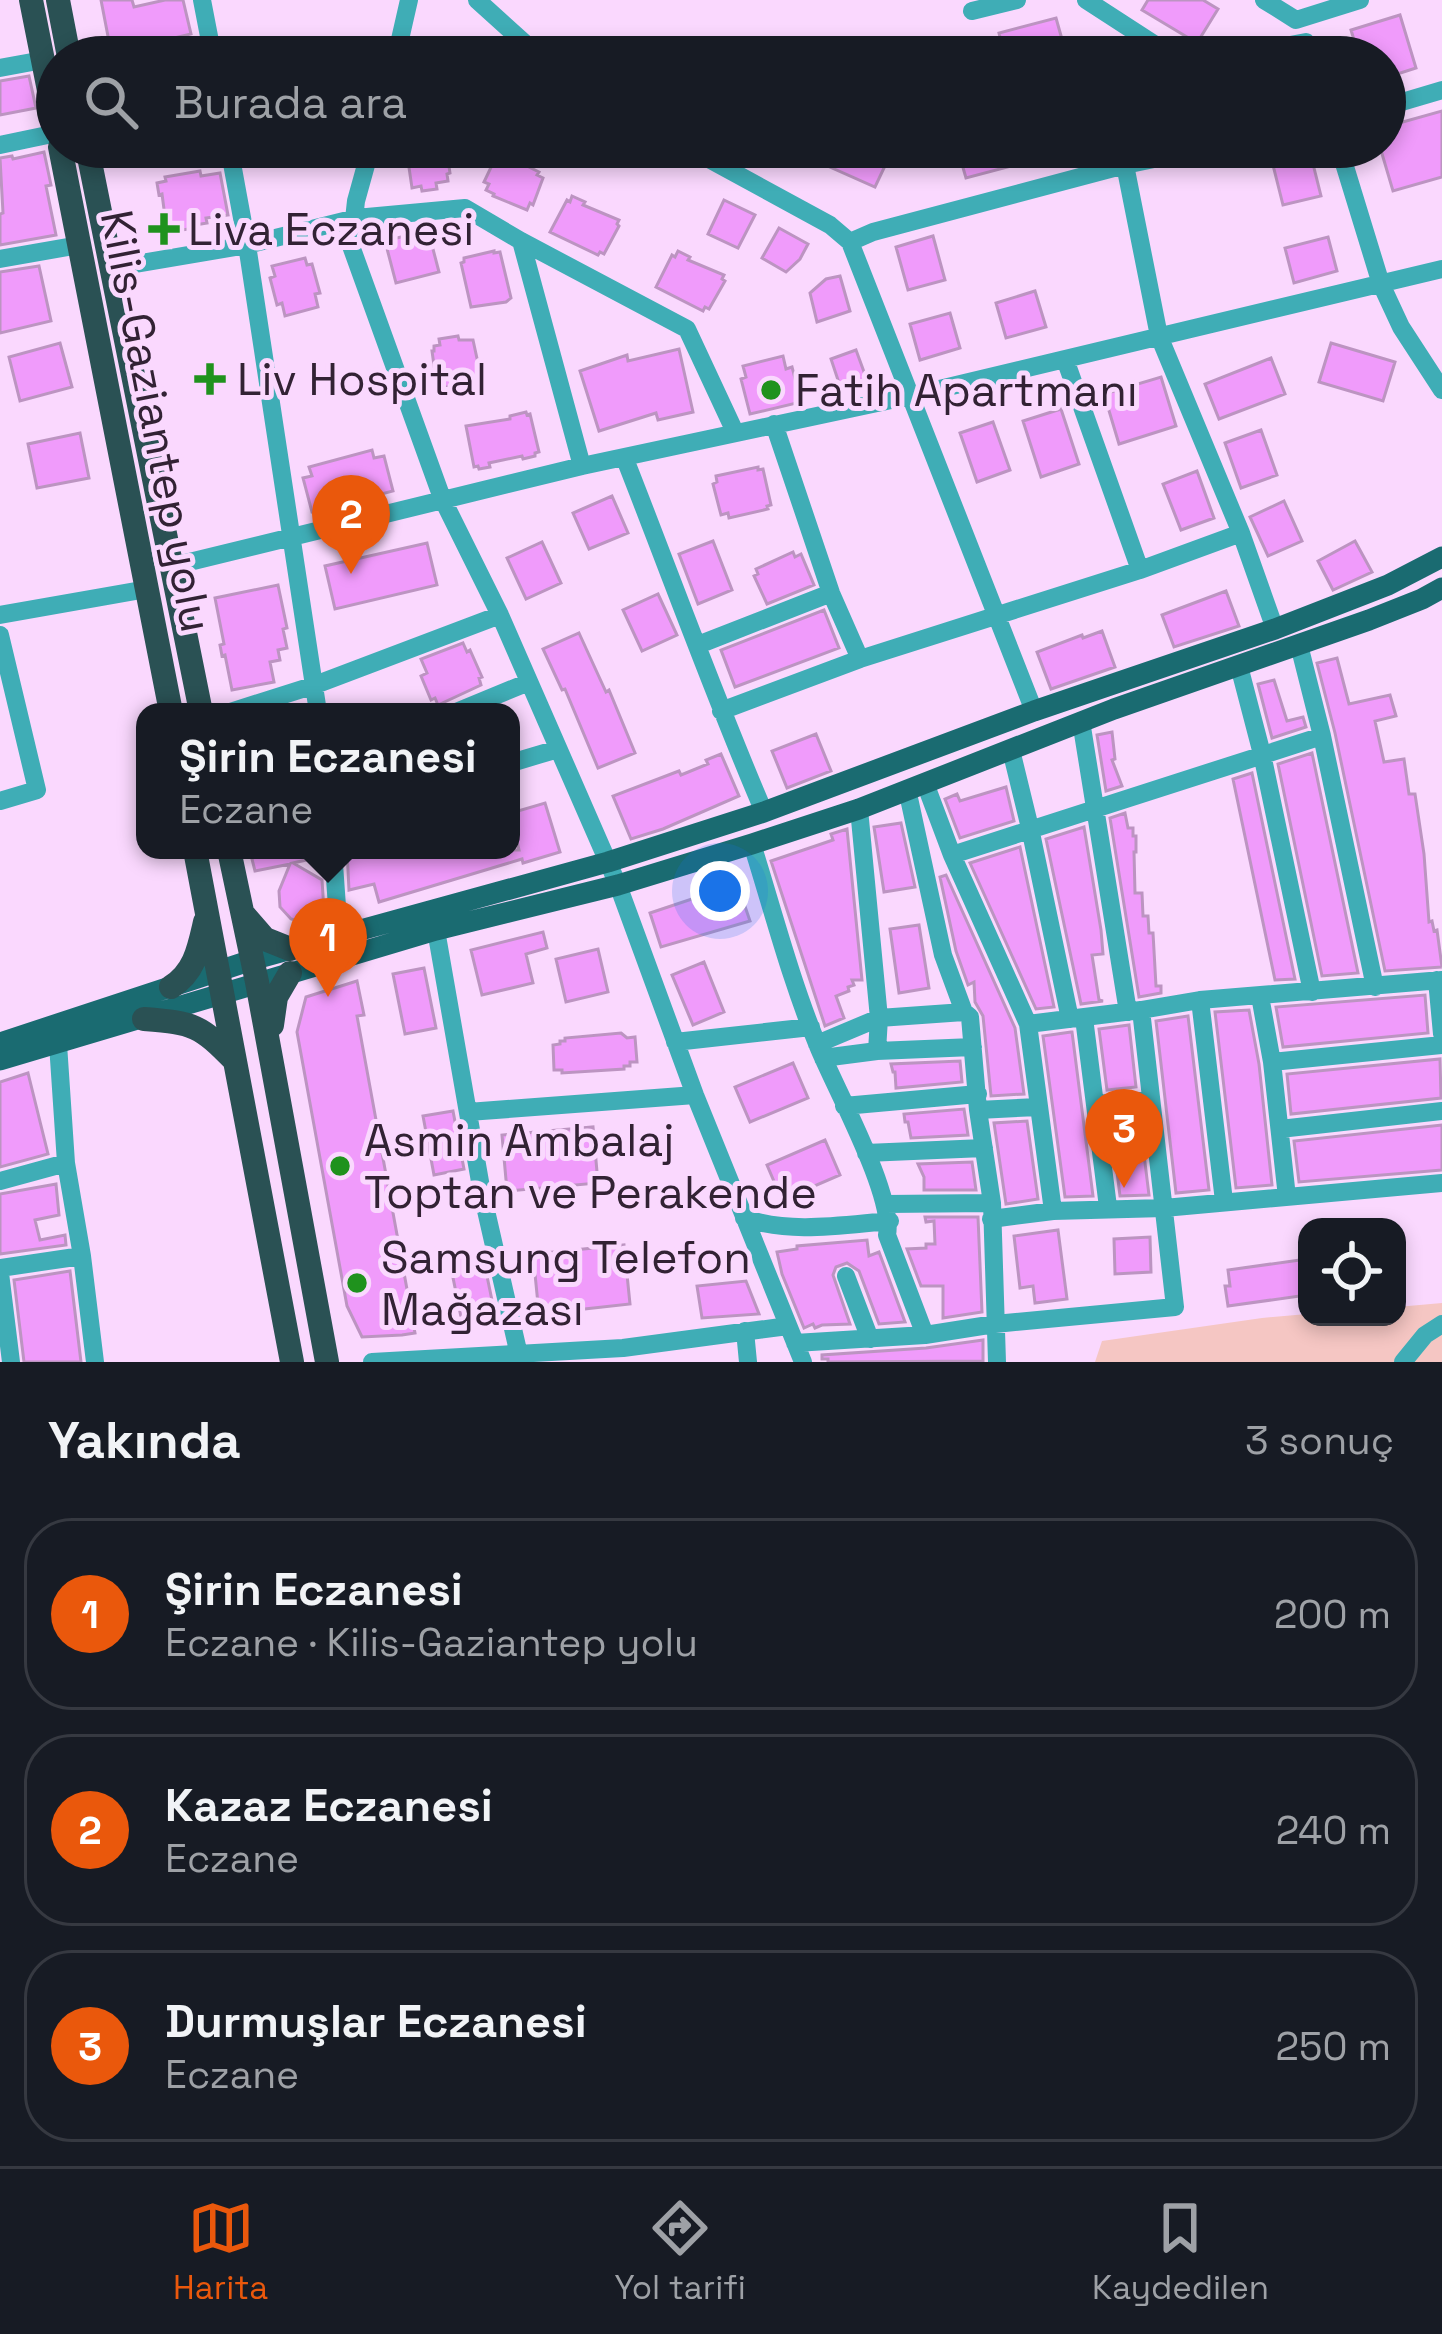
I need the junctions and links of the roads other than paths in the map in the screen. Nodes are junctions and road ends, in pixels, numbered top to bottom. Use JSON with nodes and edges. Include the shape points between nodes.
{"nodes":[{"id":1,"x":31,"y":0,"type":"edge"},
{"id":2,"x":58,"y":0,"type":"edge"},
{"id":3,"x":202,"y":0,"type":"edge"},
{"id":4,"x":409,"y":0,"type":"edge"},
{"id":5,"x":477,"y":0,"type":"edge"},
{"id":6,"x":1016,"y":0,"type":"edge"},
{"id":7,"x":1086,"y":0,"type":"edge"},
{"id":8,"x":1264,"y":0,"type":"edge"},
{"id":9,"x":1360,"y":0,"type":"edge"},
{"id":10,"x":972,"y":11,"type":"dead end"},
{"id":11,"x":1296,"y":20,"type":"junction"},
{"id":12,"x":38,"y":36,"type":"edge"},
{"id":13,"x":65,"y":36,"type":"edge"},
{"id":14,"x":209,"y":36,"type":"edge"},
{"id":15,"x":400,"y":36,"type":"edge"},
{"id":16,"x":517,"y":36,"type":"edge"},
{"id":17,"x":1142,"y":36,"type":"edge"},
{"id":18,"x":1302,"y":36,"type":"edge"},
{"id":19,"x":36,"y":61,"type":"edge"},
{"id":20,"x":0,"y":68,"type":"edge"},
{"id":21,"x":1442,"y":90,"type":"edge"},
{"id":22,"x":1406,"y":100,"type":"edge"},
{"id":23,"x":36,"y":137,"type":"edge"},
{"id":24,"x":0,"y":145,"type":"edge"},
{"id":25,"x":64,"y":168,"type":"edge"},
{"id":26,"x":91,"y":168,"type":"edge"},
{"id":27,"x":233,"y":168,"type":"edge"},
{"id":28,"x":365,"y":168,"type":"edge"},
{"id":29,"x":726,"y":168,"type":"edge"},
{"id":30,"x":1115,"y":168,"type":"edge"},
{"id":31,"x":1127,"y":168,"type":"edge"},
{"id":32,"x":1345,"y":168,"type":"edge"},
{"id":33,"x":356,"y":218,"type":"junction"},
{"id":34,"x":520,"y":241,"type":"junction"},
{"id":35,"x":850,"y":242,"type":"junction"},
{"id":36,"x":80,"y":245,"type":"junction"},
{"id":37,"x":247,"y":245,"type":"junction"},
{"id":38,"x":0,"y":260,"type":"edge"},
{"id":39,"x":112,"y":268,"type":"junction"},
{"id":40,"x":1442,"y":269,"type":"edge"},
{"id":41,"x":1381,"y":284,"type":"junction"},
{"id":42,"x":1159,"y":336,"type":"junction"},
{"id":43,"x":1065,"y":359,"type":"junction"},
{"id":44,"x":1442,"y":390,"type":"edge"},
{"id":45,"x":910,"y":396,"type":"junction"},
{"id":46,"x":774,"y":424,"type":"junction"},
{"id":47,"x":735,"y":432,"type":"junction"},
{"id":48,"x":625,"y":459,"type":"junction"},
{"id":49,"x":582,"y":466,"type":"junction"},
{"id":50,"x":442,"y":498,"type":"junction"},
{"id":51,"x":1240,"y":533,"type":"junction"},
{"id":52,"x":290,"y":539,"type":"junction"},
{"id":53,"x":1442,"y":557,"type":"edge"},
{"id":54,"x":172,"y":566,"type":"junction"},
{"id":55,"x":1140,"y":570,"type":"junction"},
{"id":56,"x":1442,"y":588,"type":"edge"},
{"id":57,"x":147,"y":589,"type":"junction"},
{"id":58,"x":832,"y":593,"type":"junction"},
{"id":59,"x":500,"y":615,"type":"junction"},
{"id":60,"x":0,"y":616,"type":"edge"},
{"id":61,"x":997,"y":617,"type":"junction"},
{"id":62,"x":1275,"y":629,"type":"junction"},
{"id":63,"x":0,"y":634,"type":"edge"},
{"id":64,"x":698,"y":646,"type":"junction"},
{"id":65,"x":1299,"y":646,"type":"junction"},
{"id":66,"x":860,"y":659,"type":"junction"},
{"id":67,"x":1239,"y":666,"type":"junction"},
{"id":68,"x":529,"y":682,"type":"junction"},
{"id":69,"x":314,"y":685,"type":"junction"},
{"id":70,"x":169,"y":703,"type":"edge"},
{"id":71,"x":199,"y":703,"type":"edge"},
{"id":72,"x":258,"y":703,"type":"edge"},
{"id":73,"x":317,"y":703,"type":"edge"},
{"id":74,"x":478,"y":703,"type":"edge"},
{"id":75,"x":721,"y":711,"type":"junction"},
{"id":76,"x":1034,"y":711,"type":"junction"},
{"id":77,"x":1081,"y":722,"type":"junction"},
{"id":78,"x":1322,"y":736,"type":"junction"},
{"id":79,"x":558,"y":748,"type":"junction"},
{"id":80,"x":1011,"y":750,"type":"junction"},
{"id":81,"x":1262,"y":754,"type":"junction"},
{"id":82,"x":520,"y":760,"type":"edge"},
{"id":83,"x":916,"y":786,"type":"junction"},
{"id":84,"x":0,"y":801,"type":"edge"},
{"id":85,"x":859,"y":808,"type":"junction"},
{"id":86,"x":1094,"y":809,"type":"junction"},
{"id":87,"x":764,"y":812,"type":"junction"},
{"id":88,"x":1030,"y":828,"type":"junction"},
{"id":89,"x":752,"y":844,"type":"junction"},
{"id":90,"x":952,"y":855,"type":"junction"},
{"id":91,"x":198,"y":859,"type":"edge"},
{"id":92,"x":231,"y":859,"type":"edge"},
{"id":93,"x":334,"y":859,"type":"edge"},
{"id":94,"x":608,"y":862,"type":"junction"},
{"id":95,"x":618,"y":885,"type":"junction"},
{"id":96,"x":242,"y":913,"type":"junction"},
{"id":97,"x":207,"y":914,"type":"junction"},
{"id":98,"x":436,"y":930,"type":"junction"},
{"id":99,"x":339,"y":935,"type":"junction"},
{"id":100,"x":290,"y":961,"type":"junction"},
{"id":101,"x":255,"y":971,"type":"junction"},
{"id":102,"x":1440,"y":980,"type":"edge"},
{"id":103,"x":221,"y":982,"type":"junction"},
{"id":104,"x":172,"y":987,"type":"junction"},
{"id":105,"x":1376,"y":987,"type":"junction"},
{"id":106,"x":1312,"y":992,"type":"junction"},
{"id":107,"x":1260,"y":996,"type":"junction"},
{"id":108,"x":1200,"y":1000,"type":"junction"},
{"id":109,"x":1134,"y":1011,"type":"junction"},
{"id":110,"x":964,"y":1012,"type":"junction"},
{"id":111,"x":879,"y":1018,"type":"junction"},
{"id":112,"x":1077,"y":1018,"type":"junction"},
{"id":113,"x":144,"y":1019,"type":"junction"},
{"id":114,"x":1028,"y":1024,"type":"junction"},
{"id":115,"x":1442,"y":1034,"type":"edge"},
{"id":116,"x":675,"y":1042,"type":"junction"},
{"id":117,"x":0,"y":1043,"type":"edge"},
{"id":118,"x":817,"y":1043,"type":"junction"},
{"id":119,"x":58,"y":1044,"type":"junction"},
{"id":120,"x":1442,"y":1046,"type":"edge"},
{"id":121,"x":973,"y":1047,"type":"junction"},
{"id":122,"x":268,"y":1051,"type":"junction"},
{"id":123,"x":877,"y":1052,"type":"junction"},
{"id":124,"x":0,"y":1060,"type":"edge"},
{"id":125,"x":235,"y":1061,"type":"junction"},
{"id":126,"x":1272,"y":1062,"type":"junction"},
{"id":127,"x":694,"y":1095,"type":"junction"},
{"id":128,"x":1150,"y":1100,"type":"junction"},
{"id":129,"x":978,"y":1102,"type":"junction"},
{"id":130,"x":1095,"y":1104,"type":"junction"},
{"id":131,"x":844,"y":1106,"type":"junction"},
{"id":132,"x":1037,"y":1107,"type":"junction"},
{"id":133,"x":1442,"y":1111,"type":"edge"},
{"id":134,"x":468,"y":1112,"type":"junction"},
{"id":135,"x":1280,"y":1129,"type":"junction"},
{"id":136,"x":984,"y":1148,"type":"junction"},
{"id":137,"x":866,"y":1153,"type":"junction"},
{"id":138,"x":66,"y":1162,"type":"junction"},
{"id":139,"x":0,"y":1181,"type":"edge"},
{"id":140,"x":1442,"y":1183,"type":"edge"},
{"id":141,"x":1287,"y":1197,"type":"junction"},
{"id":142,"x":1224,"y":1201,"type":"junction"},
{"id":143,"x":1108,"y":1207,"type":"junction"},
{"id":144,"x":1164,"y":1208,"type":"junction"},
{"id":145,"x":992,"y":1211,"type":"junction"},
{"id":146,"x":1053,"y":1211,"type":"junction"},
{"id":147,"x":887,"y":1212,"type":"junction"},
{"id":148,"x":744,"y":1217,"type":"junction"},
{"id":149,"x":82,"y":1256,"type":"junction"},
{"id":150,"x":0,"y":1270,"type":"edge"},
{"id":151,"x":846,"y":1276,"type":"dead end"},
{"id":152,"x":995,"y":1324,"type":"junction"},
{"id":153,"x":1442,"y":1324,"type":"edge"},
{"id":154,"x":745,"y":1330,"type":"junction"},
{"id":155,"x":925,"y":1335,"type":"junction"},
{"id":156,"x":869,"y":1339,"type":"junction"},
{"id":157,"x":795,"y":1344,"type":"edge"},
{"id":158,"x":519,"y":1355,"type":"junction"},
{"id":159,"x":623,"y":1355,"type":"edge"},
{"id":160,"x":455,"y":1360,"type":"edge"},
{"id":161,"x":11,"y":1362,"type":"edge"},
{"id":162,"x":94,"y":1362,"type":"edge"},
{"id":163,"x":292,"y":1362,"type":"edge"},
{"id":164,"x":327,"y":1362,"type":"edge"},
{"id":165,"x":372,"y":1362,"type":"edge"},
{"id":166,"x":748,"y":1362,"type":"edge"},
{"id":167,"x":997,"y":1362,"type":"edge"},
{"id":168,"x":1403,"y":1362,"type":"edge"}],
"edges":[{"from":1,"to":12,"type":"highway"},
{"from":2,"to":13,"type":"highway"},
{"from":3,"to":14,"type":"street"},
{"from":4,"to":15,"type":"street"},
{"from":5,"to":16,"type":"street"},
{"from":6,"to":10,"type":"street"},
{"from":7,"to":17,"type":"street"},
{"from":8,"to":11,"type":"street"},
{"from":9,"to":11,"type":"street"},
{"from":11,"to":18,"type":"street"},
{"from":19,"to":20,"type":"street"},
{"from":21,"to":22,"type":"street"},
{"from":23,"to":24,"type":"street"},
{"from":25,"to":36,"type":"highway","name":"Kilis-Gaziantep yolu"},
{"from":26,"to":39,"type":"highway","name":"Kilis-Gaziantep yolu"},
{"from":27,"to":37,"type":"street"},
{"from":28,"to":33,"type":"street"},
{"from":29,"to":35,"type":"street"},
{"from":30,"to":35,"type":"street"},
{"from":31,"to":42,"type":"street"},
{"from":32,"to":41,"type":"street"},
{"from":33,"to":34,"type":"street","via":[[465,208]]},
{"from":33,"to":37,"type":"street"},
{"from":33,"to":50,"type":"street","via":[[351,246]]},
{"from":34,"to":47,"type":"street","via":[[687,329]]},
{"from":34,"to":49,"type":"street"},
{"from":35,"to":45,"type":"street"},
{"from":36,"to":38,"type":"street"},
{"from":36,"to":57,"type":"highway","name":"Kilis-Gaziantep yolu"},
{"from":37,"to":39,"type":"street"},
{"from":37,"to":52,"type":"street"},
{"from":39,"to":54,"type":"highway","name":"Kilis-Gaziantep yolu"},
{"from":40,"to":41,"type":"street"},
{"from":41,"to":42,"type":"street"},
{"from":41,"to":44,"type":"street"},
{"from":42,"to":43,"type":"street"},
{"from":42,"to":51,"type":"street"},
{"from":43,"to":45,"type":"street"},
{"from":43,"to":55,"type":"street"},
{"from":45,"to":46,"type":"street"},
{"from":45,"to":61,"type":"street"},
{"from":46,"to":47,"type":"street"},
{"from":46,"to":58,"type":"street"},
{"from":47,"to":48,"type":"street"},
{"from":48,"to":49,"type":"street"},
{"from":48,"to":64,"type":"street"},
{"from":49,"to":50,"type":"street"},
{"from":50,"to":52,"type":"street"},
{"from":50,"to":59,"type":"street"},
{"from":51,"to":55,"type":"street"},
{"from":51,"to":62,"type":"street"},
{"from":52,"to":54,"type":"street"},
{"from":52,"to":69,"type":"street"},
{"from":53,"to":62,"type":"main road"},
{"from":54,"to":71,"type":"highway","name":"Kilis-Gaziantep yolu"},
{"from":55,"to":61,"type":"street"},
{"from":56,"to":65,"type":"main road"},
{"from":57,"to":60,"type":"street"},
{"from":57,"to":70,"type":"highway","name":"Kilis-Gaziantep yolu"},
{"from":58,"to":64,"type":"street"},
{"from":58,"to":66,"type":"street"},
{"from":59,"to":68,"type":"street"},
{"from":59,"to":69,"type":"street"},
{"from":61,"to":66,"type":"street"},
{"from":61,"to":76,"type":"street"},
{"from":62,"to":76,"type":"main road"},
{"from":63,"to":84,"type":"street","via":[[37,790]]},
{"from":64,"to":75,"type":"street"},
{"from":65,"to":67,"type":"main road"},
{"from":65,"to":78,"type":"street"},
{"from":66,"to":75,"type":"street"},
{"from":67,"to":77,"type":"main road"},
{"from":67,"to":81,"type":"street"},
{"from":68,"to":74,"type":"street"},
{"from":68,"to":79,"type":"street"},
{"from":69,"to":72,"type":"street"},
{"from":69,"to":73,"type":"street"},
{"from":75,"to":87,"type":"street"},
{"from":76,"to":87,"type":"main road"},
{"from":77,"to":80,"type":"main road"},
{"from":77,"to":86,"type":"street"},
{"from":78,"to":81,"type":"street"},
{"from":78,"to":105,"type":"street"},
{"from":79,"to":82,"type":"street"},
{"from":79,"to":94,"type":"street"},
{"from":80,"to":83,"type":"main road"},
{"from":80,"to":88,"type":"street"},
{"from":81,"to":86,"type":"street"},
{"from":81,"to":106,"type":"street"},
{"from":83,"to":85,"type":"main road"},
{"from":83,"to":90,"type":"street"},
{"from":83,"to":110,"type":"street","via":[[943,955]]},
{"from":85,"to":89,"type":"main road"},
{"from":85,"to":111,"type":"street"},
{"from":86,"to":88,"type":"street"},
{"from":86,"to":109,"type":"street"},
{"from":87,"to":94,"type":"main road"},
{"from":88,"to":90,"type":"street"},
{"from":88,"to":112,"type":"street"},
{"from":89,"to":95,"type":"main road"},
{"from":89,"to":118,"type":"street"},
{"from":90,"to":114,"type":"street"},
{"from":91,"to":97,"type":"highway"},
{"from":92,"to":96,"type":"highway"},
{"from":93,"to":99,"type":"street"},
{"from":94,"to":95,"type":"street"},
{"from":94,"to":99,"type":"main road"},
{"from":95,"to":98,"type":"main road"},
{"from":95,"to":116,"type":"street"},
{"from":96,"to":100,"type":"highway"},
{"from":96,"to":101,"type":"highway"},
{"from":97,"to":103,"type":"highway"},
{"from":97,"to":104,"type":"highway","via":[[197,958]]},
{"from":98,"to":100,"type":"main road"},
{"from":98,"to":134,"type":"street"},
{"from":99,"to":100,"type":"main road"},
{"from":100,"to":101,"type":"main road"},
{"from":100,"to":122,"type":"highway"},
{"from":101,"to":103,"type":"main road"},
{"from":101,"to":122,"type":"highway"},
{"from":102,"to":105,"type":"street"},
{"from":102,"to":115,"type":"street"},
{"from":103,"to":104,"type":"main road"},
{"from":103,"to":113,"type":"main road"},
{"from":103,"to":125,"type":"highway"},
{"from":104,"to":117,"type":"main road"},
{"from":105,"to":106,"type":"street"},
{"from":106,"to":107,"type":"street"},
{"from":107,"to":108,"type":"street"},
{"from":107,"to":126,"type":"street"},
{"from":108,"to":109,"type":"street"},
{"from":108,"to":142,"type":"street"},
{"from":109,"to":112,"type":"street"},
{"from":109,"to":128,"type":"street"},
{"from":110,"to":111,"type":"street"},
{"from":110,"to":121,"type":"street"},
{"from":111,"to":118,"type":"street"},
{"from":111,"to":123,"type":"street"},
{"from":112,"to":114,"type":"street"},
{"from":112,"to":130,"type":"street"},
{"from":113,"to":119,"type":"main road"},
{"from":113,"to":125,"type":"highway","via":[[191,1023]]},
{"from":114,"to":132,"type":"street"},
{"from":116,"to":118,"type":"street"},
{"from":116,"to":127,"type":"street"},
{"from":118,"to":123,"type":"street"},
{"from":118,"to":131,"type":"street"},
{"from":119,"to":124,"type":"main road"},
{"from":119,"to":138,"type":"street"},
{"from":120,"to":126,"type":"street"},
{"from":121,"to":123,"type":"street"},
{"from":121,"to":129,"type":"street"},
{"from":122,"to":164,"type":"highway"},
{"from":125,"to":163,"type":"highway"},
{"from":126,"to":135,"type":"street"},
{"from":127,"to":134,"type":"street"},
{"from":127,"to":148,"type":"street"},
{"from":128,"to":130,"type":"street"},
{"from":128,"to":144,"type":"street"},
{"from":129,"to":131,"type":"street"},
{"from":129,"to":132,"type":"street"},
{"from":129,"to":136,"type":"street"},
{"from":130,"to":143,"type":"street"},
{"from":131,"to":137,"type":"street"},
{"from":132,"to":146,"type":"street"},
{"from":133,"to":135,"type":"street"},
{"from":134,"to":158,"type":"street"},
{"from":135,"to":141,"type":"street"},
{"from":136,"to":137,"type":"street"},
{"from":136,"to":145,"type":"street"},
{"from":137,"to":147,"type":"street"},
{"from":138,"to":139,"type":"street"},
{"from":138,"to":149,"type":"street"},
{"from":140,"to":141,"type":"street"},
{"from":141,"to":142,"type":"street"},
{"from":142,"to":144,"type":"street"},
{"from":143,"to":144,"type":"street"},
{"from":143,"to":146,"type":"street"},
{"from":144,"to":152,"type":"street","via":[[1175,1306]]},
{"from":145,"to":146,"type":"street"},
{"from":145,"to":147,"type":"street"},
{"from":145,"to":152,"type":"street"},
{"from":147,"to":148,"type":"street","via":[[810,1228]]},
{"from":147,"to":155,"type":"street","via":[[887,1235]]},
{"from":148,"to":157,"type":"street"},
{"from":149,"to":150,"type":"street"},
{"from":149,"to":162,"type":"street"},
{"from":150,"to":161,"type":"street"},
{"from":151,"to":156,"type":"street"},
{"from":152,"to":155,"type":"street"},
{"from":152,"to":167,"type":"street"},
{"from":153,"to":168,"type":"street"},
{"from":154,"to":157,"type":"street"},
{"from":154,"to":159,"type":"street"},
{"from":154,"to":166,"type":"street"},
{"from":155,"to":156,"type":"street"},
{"from":156,"to":157,"type":"street"},
{"from":158,"to":159,"type":"street"},
{"from":158,"to":160,"type":"street"},
{"from":160,"to":165,"type":"street"}]}
